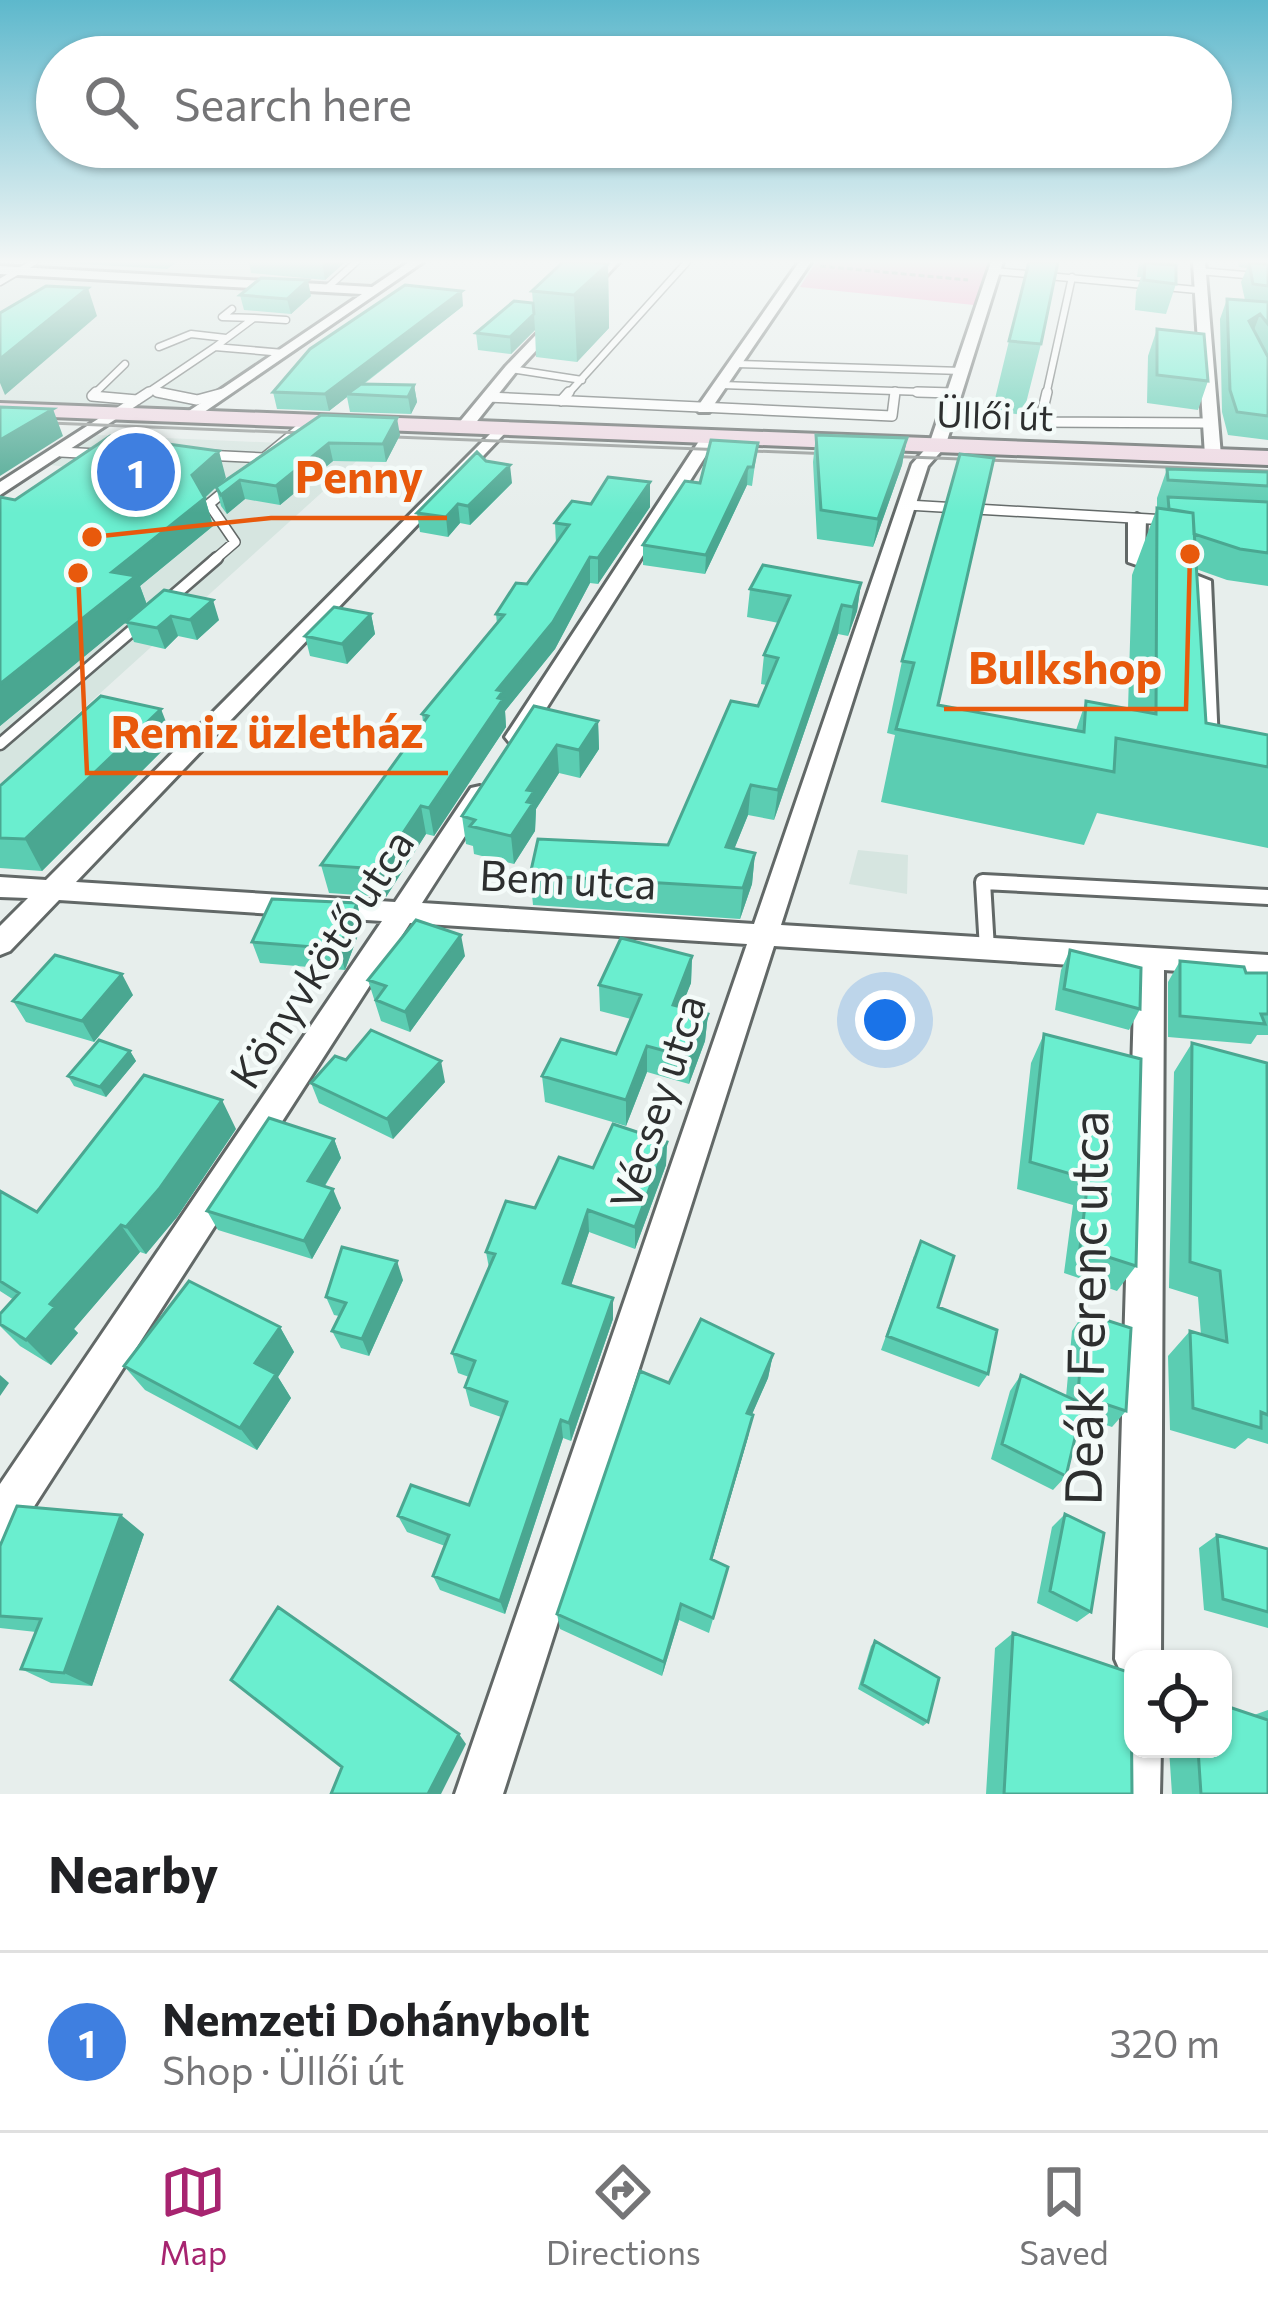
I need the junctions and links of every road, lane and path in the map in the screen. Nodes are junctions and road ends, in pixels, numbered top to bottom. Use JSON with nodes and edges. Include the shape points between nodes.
{"nodes":[{"id":1,"x":163,"y":346,"type":"edge"},
{"id":2,"x":215,"y":346,"type":"joint"},
{"id":3,"x":295,"y":346,"type":"edge"},
{"id":4,"x":533,"y":346,"type":"edge"},
{"id":5,"x":613,"y":346,"type":"edge"},
{"id":6,"x":749,"y":346,"type":"edge"},
{"id":7,"x":970,"y":346,"type":"edge"},
{"id":8,"x":1057,"y":346,"type":"edge"},
{"id":9,"x":1202,"y":346,"type":"edge"},
{"id":10,"x":160,"y":347,"type":"dead end"},
{"id":11,"x":284,"y":353,"type":"junction"},
{"id":12,"x":125,"y":364,"type":"dead end"},
{"id":13,"x":737,"y":364,"type":"junction"},
{"id":14,"x":511,"y":369,"type":"junction"},
{"id":15,"x":962,"y":371,"type":"junction"},
{"id":16,"x":582,"y":380,"type":"junction"},
{"id":17,"x":722,"y":385,"type":"junction"},
{"id":18,"x":153,"y":391,"type":"junction"},
{"id":19,"x":227,"y":391,"type":"junction"},
{"id":20,"x":895,"y":392,"type":"junction"},
{"id":21,"x":953,"y":393,"type":"junction"},
{"id":22,"x":487,"y":397,"type":"junction"},
{"id":23,"x":140,"y":400,"type":"junction"},
{"id":24,"x":561,"y":401,"type":"junction"},
{"id":25,"x":0,"y":409,"type":"edge"},
{"id":26,"x":117,"y":413,"type":"junction"},
{"id":27,"x":190,"y":416,"type":"junction"},
{"id":28,"x":308,"y":422,"type":"junction"},
{"id":29,"x":707,"y":423,"type":"junction"},
{"id":30,"x":1209,"y":423,"type":"junction"},
{"id":31,"x":464,"y":428,"type":"junction"},
{"id":32,"x":500,"y":429,"type":"junction"},
{"id":33,"x":938,"y":447,"type":"junction"},
{"id":34,"x":61,"y":452,"type":"junction"},
{"id":35,"x":107,"y":452,"type":"edge"},
{"id":36,"x":192,"y":454,"type":"edge"},
{"id":37,"x":1213,"y":456,"type":"junction"},
{"id":38,"x":264,"y":458,"type":"junction"},
{"id":39,"x":1268,"y":458,"type":"edge"},
{"id":40,"x":0,"y":490,"type":"edge"},
{"id":41,"x":907,"y":505,"type":"junction"},
{"id":42,"x":1137,"y":519,"type":"junction"},
{"id":43,"x":1181,"y":521,"type":"edge"},
{"id":44,"x":0,"y":744,"type":"edge"},
{"id":45,"x":1222,"y":760,"type":"edge"},
{"id":46,"x":0,"y":886,"type":"edge"},
{"id":47,"x":53,"y":890,"type":"junction"},
{"id":48,"x":1268,"y":897,"type":"edge"},
{"id":49,"x":404,"y":912,"type":"junction"},
{"id":50,"x":761,"y":933,"type":"junction"},
{"id":51,"x":0,"y":944,"type":"edge"},
{"id":52,"x":987,"y":949,"type":"junction"},
{"id":53,"x":1150,"y":959,"type":"junction"},
{"id":54,"x":1268,"y":965,"type":"edge"},
{"id":55,"x":0,"y":1522,"type":"edge"},
{"id":56,"x":1138,"y":1650,"type":"edge"},
{"id":57,"x":1136,"y":1758,"type":"edge"},
{"id":58,"x":479,"y":1794,"type":"edge"},
{"id":59,"x":1136,"y":1794,"type":"edge"}],
"edges":[{"from":1,"to":10,"type":"lane"},
{"from":2,"to":11,"type":"lane"},
{"from":2,"to":18,"type":"lane"},
{"from":3,"to":11,"type":"street"},
{"from":4,"to":14,"type":"street"},
{"from":5,"to":16,"type":"lane"},
{"from":6,"to":13,"type":"street","name":"Könyvkötő utca"},
{"from":7,"to":15,"type":"street","name":"Vécsey utca"},
{"from":8,"to":30,"type":"lane","via":[[1040,422]]},
{"from":9,"to":30,"type":"street"},
{"from":11,"to":19,"type":"street"},
{"from":12,"to":23,"type":"lane","via":[[92,396]]},
{"from":13,"to":15,"type":"lane"},
{"from":13,"to":17,"type":"street","name":"Könyvkötő utca"},
{"from":14,"to":16,"type":"lane"},
{"from":14,"to":22,"type":"street"},
{"from":15,"to":21,"type":"street","name":"Vécsey utca"},
{"from":16,"to":24,"type":"lane"},
{"from":17,"to":20,"type":"lane"},
{"from":17,"to":29,"type":"street","name":"Könyvkötő utca"},
{"from":18,"to":19,"type":"lane","via":[[197,400]]},
{"from":18,"to":23,"type":"lane"},
{"from":19,"to":27,"type":"street"},
{"from":20,"to":21,"type":"lane"},
{"from":20,"to":29,"type":"lane","via":[[892,416]]},
{"from":21,"to":33,"type":"street","name":"Vécsey utca"},
{"from":22,"to":24,"type":"lane"},
{"from":22,"to":31,"type":"street"},
{"from":23,"to":26,"type":"lane"},
{"from":24,"to":29,"type":"lane"},
{"from":25,"to":26,"type":"main road","name":"Üllői út"},
{"from":26,"to":27,"type":"main road","name":"Üllői út"},
{"from":26,"to":34,"type":"street"},
{"from":27,"to":28,"type":"main road","name":"Üllői út"},
{"from":28,"to":31,"type":"main road","name":"Üllői út"},
{"from":28,"to":38,"type":"lane"},
{"from":29,"to":32,"type":"main road","name":"Üllői út"},
{"from":29,"to":33,"type":"main road","name":"Üllői út"},
{"from":29,"to":49,"type":"street","name":"Könyvkötő utca"},
{"from":30,"to":37,"type":"street"},
{"from":31,"to":32,"type":"main road","name":"Üllői út"},
{"from":32,"to":47,"type":"street"},
{"from":33,"to":37,"type":"main road","name":"Üllői út"},
{"from":33,"to":41,"type":"street","name":"Vécsey utca","via":[[922,458]]},
{"from":34,"to":35,"type":"lane"},
{"from":34,"to":40,"type":"street"},
{"from":36,"to":38,"type":"lane"},
{"from":37,"to":39,"type":"main road","name":"Üllői út"},
{"from":38,"to":44,"type":"lane","via":[[209,504],[236,542]]},
{"from":41,"to":42,"type":"lane"},
{"from":41,"to":50,"type":"street","name":"Vécsey utca"},
{"from":42,"to":43,"type":"lane"},
{"from":42,"to":45,"type":"street","via":[[1135,558],[1201,581],[1206,749]]},
{"from":46,"to":47,"type":"street","name":"Bem utca"},
{"from":47,"to":49,"type":"street","name":"Bem utca"},
{"from":47,"to":51,"type":"street"},
{"from":48,"to":52,"type":"lane","via":[[983,882]]},
{"from":49,"to":50,"type":"street","name":"Bem utca"},
{"from":49,"to":55,"type":"street","name":"Könyvkötő utca"},
{"from":50,"to":52,"type":"street","name":"Bem utca"},
{"from":50,"to":58,"type":"street","name":"Vécsey utca"},
{"from":52,"to":53,"type":"street","name":"Bem utca"},
{"from":53,"to":54,"type":"street","name":"Bem utca"},
{"from":53,"to":56,"type":"street","name":"Deák Ferenc utca"},
{"from":57,"to":59,"type":"street"}]}
